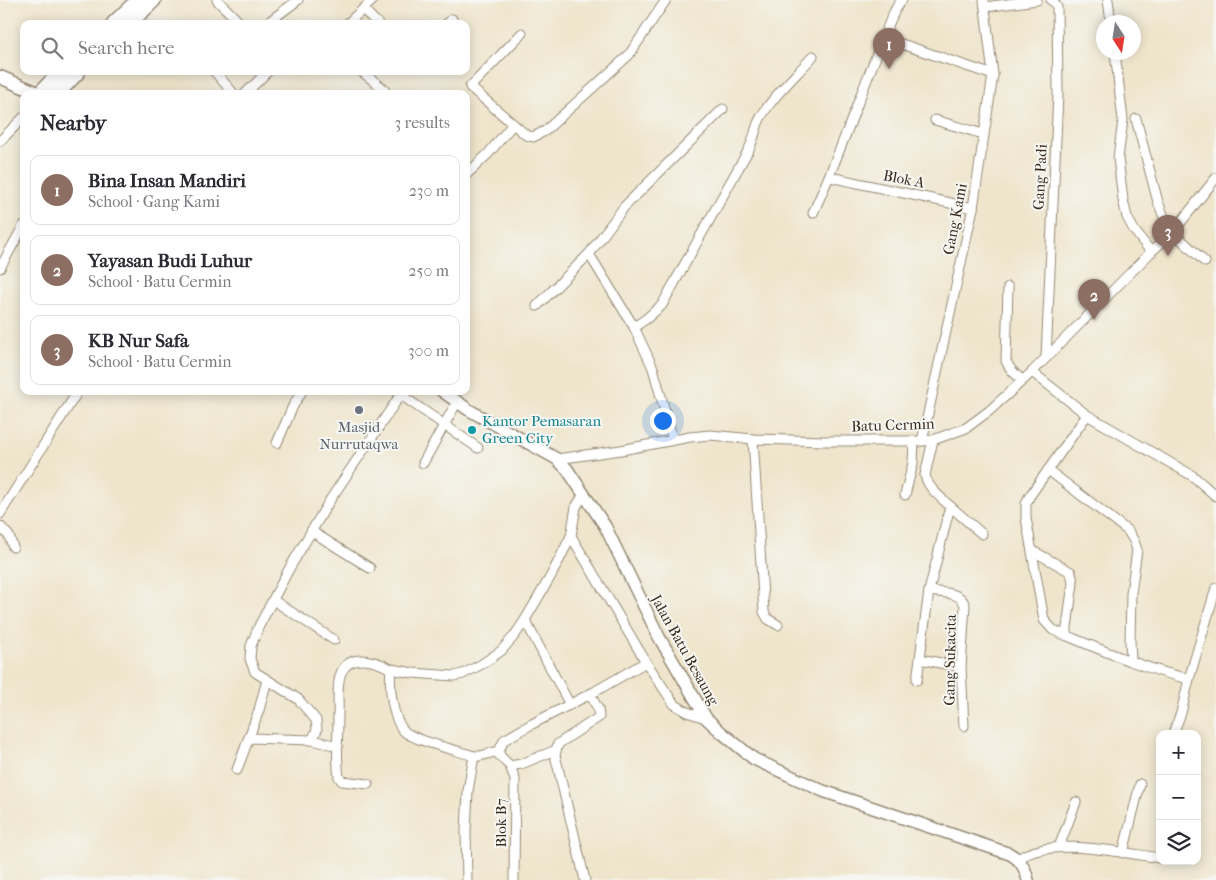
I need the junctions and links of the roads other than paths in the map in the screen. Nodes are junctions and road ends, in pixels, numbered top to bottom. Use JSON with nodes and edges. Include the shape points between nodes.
{"nodes":[{"id":1,"x":139,"y":0,"type":"edge"},
{"id":2,"x":153,"y":0,"type":"edge"},
{"id":3,"x":217,"y":0,"type":"edge"},
{"id":4,"x":298,"y":0,"type":"edge"},
{"id":5,"x":373,"y":0,"type":"edge"},
{"id":6,"x":666,"y":0,"type":"edge"},
{"id":7,"x":902,"y":0,"type":"edge"},
{"id":8,"x":1036,"y":0,"type":"edge"},
{"id":9,"x":1051,"y":0,"type":"edge"},
{"id":10,"x":1108,"y":0,"type":"edge"},
{"id":11,"x":984,"y":4,"type":"edge"},
{"id":12,"x":363,"y":9,"type":"junction"},
{"id":13,"x":1110,"y":15,"type":"edge"},
{"id":14,"x":118,"y":20,"type":"edge"},
{"id":15,"x":132,"y":20,"type":"edge"},
{"id":16,"x":237,"y":20,"type":"edge"},
{"id":17,"x":271,"y":20,"type":"edge"},
{"id":18,"x":351,"y":20,"type":"edge"},
{"id":19,"x":374,"y":20,"type":"edge"},
{"id":20,"x":522,"y":33,"type":"dead end"},
{"id":21,"x":884,"y":38,"type":"junction"},
{"id":22,"x":813,"y":56,"type":"dead end"},
{"id":23,"x":1116,"y":60,"type":"edge"},
{"id":24,"x":58,"y":75,"type":"edge"},
{"id":25,"x":74,"y":75,"type":"edge"},
{"id":26,"x":217,"y":75,"type":"edge"},
{"id":27,"x":264,"y":75,"type":"edge"},
{"id":28,"x":367,"y":75,"type":"edge"},
{"id":29,"x":993,"y":75,"type":"junction"},
{"id":30,"x":0,"y":77,"type":"edge"},
{"id":31,"x":31,"y":90,"type":"edge"},
{"id":32,"x":44,"y":90,"type":"edge"},
{"id":33,"x":60,"y":90,"type":"edge"},
{"id":34,"x":231,"y":90,"type":"edge"},
{"id":35,"x":249,"y":90,"type":"edge"},
{"id":36,"x":383,"y":90,"type":"edge"},
{"id":37,"x":466,"y":90,"type":"edge"},
{"id":38,"x":470,"y":93,"type":"edge"},
{"id":39,"x":723,"y":109,"type":"dead end"},
{"id":40,"x":1136,"y":119,"type":"dead end"},
{"id":41,"x":935,"y":120,"type":"dead end"},
{"id":42,"x":20,"y":121,"type":"edge"},
{"id":43,"x":513,"y":124,"type":"junction"},
{"id":44,"x":983,"y":134,"type":"junction"},
{"id":45,"x":0,"y":141,"type":"edge"},
{"id":46,"x":470,"y":171,"type":"edge"},
{"id":47,"x":830,"y":177,"type":"junction"},
{"id":48,"x":1216,"y":178,"type":"edge"},
{"id":49,"x":973,"y":208,"type":"junction"},
{"id":50,"x":813,"y":213,"type":"dead end"},
{"id":51,"x":20,"y":231,"type":"edge"},
{"id":52,"x":1173,"y":232,"type":"junction"},
{"id":53,"x":1151,"y":252,"type":"junction"},
{"id":54,"x":589,"y":254,"type":"junction"},
{"id":55,"x":1205,"y":262,"type":"dead end"},
{"id":56,"x":0,"y":268,"type":"edge"},
{"id":57,"x":1008,"y":287,"type":"dead end"},
{"id":58,"x":537,"y":306,"type":"dead end"},
{"id":59,"x":634,"y":327,"type":"junction"},
{"id":60,"x":1046,"y":358,"type":"junction"},
{"id":61,"x":1032,"y":372,"type":"junction"},
{"id":62,"x":1023,"y":380,"type":"junction"},
{"id":63,"x":75,"y":395,"type":"edge"},
{"id":64,"x":300,"y":395,"type":"edge"},
{"id":65,"x":401,"y":395,"type":"edge"},
{"id":66,"x":405,"y":395,"type":"edge"},
{"id":67,"x":447,"y":395,"type":"edge"},
{"id":68,"x":457,"y":402,"type":"junction"},
{"id":69,"x":1087,"y":415,"type":"junction"},
{"id":70,"x":444,"y":426,"type":"junction"},
{"id":71,"x":753,"y":439,"type":"junction"},
{"id":72,"x":673,"y":440,"type":"junction"},
{"id":73,"x":933,"y":440,"type":"junction"},
{"id":74,"x":918,"y":441,"type":"junction"},
{"id":75,"x":277,"y":443,"type":"dead end"},
{"id":76,"x":478,"y":448,"type":"dead end"},
{"id":77,"x":557,"y":459,"type":"junction"},
{"id":78,"x":423,"y":463,"type":"dead end"},
{"id":79,"x":1048,"y":470,"type":"junction"},
{"id":80,"x":584,"y":494,"type":"junction"},
{"id":81,"x":905,"y":495,"type":"dead end"},
{"id":82,"x":1216,"y":496,"type":"edge"},
{"id":83,"x":950,"y":506,"type":"junction"},
{"id":84,"x":0,"y":514,"type":"edge"},
{"id":85,"x":0,"y":526,"type":"edge"},
{"id":86,"x":311,"y":531,"type":"junction"},
{"id":87,"x":982,"y":534,"type":"dead end"},
{"id":88,"x":571,"y":536,"type":"junction"},
{"id":89,"x":12,"y":547,"type":"dead end"},
{"id":90,"x":1032,"y":551,"type":"junction"},
{"id":91,"x":370,"y":568,"type":"dead end"},
{"id":92,"x":1216,"y":588,"type":"edge"},
{"id":93,"x":929,"y":591,"type":"junction"},
{"id":94,"x":273,"y":600,"type":"junction"},
{"id":95,"x":525,"y":620,"type":"junction"},
{"id":96,"x":778,"y":625,"type":"dead end"},
{"id":97,"x":1066,"y":635,"type":"junction"},
{"id":98,"x":334,"y":640,"type":"dead end"},
{"id":99,"x":920,"y":659,"type":"junction"},
{"id":100,"x":1131,"y":660,"type":"junction"},
{"id":101,"x":646,"y":662,"type":"junction"},
{"id":102,"x":961,"y":666,"type":"junction"},
{"id":103,"x":391,"y":669,"type":"junction"},
{"id":104,"x":1189,"y":679,"type":"junction"},
{"id":105,"x":266,"y":680,"type":"junction"},
{"id":106,"x":917,"y":680,"type":"dead end"},
{"id":107,"x":590,"y":694,"type":"junction"},
{"id":108,"x":570,"y":705,"type":"junction"},
{"id":109,"x":706,"y":718,"type":"junction"},
{"id":110,"x":964,"y":726,"type":"dead end"},
{"id":111,"x":1174,"y":730,"type":"edge"},
{"id":112,"x":249,"y":738,"type":"junction"},
{"id":113,"x":312,"y":740,"type":"junction"},
{"id":114,"x":338,"y":746,"type":"junction"},
{"id":115,"x":556,"y":750,"type":"junction"},
{"id":116,"x":499,"y":751,"type":"junction"},
{"id":117,"x":474,"y":756,"type":"junction"},
{"id":118,"x":510,"y":766,"type":"junction"},
{"id":119,"x":237,"y":770,"type":"dead end"},
{"id":120,"x":368,"y":784,"type":"dead end"},
{"id":121,"x":1140,"y":784,"type":"dead end"},
{"id":122,"x":1076,"y":802,"type":"dead end"},
{"id":123,"x":1059,"y":847,"type":"junction"},
{"id":124,"x":1123,"y":853,"type":"junction"},
{"id":125,"x":1156,"y":857,"type":"edge"},
{"id":126,"x":1018,"y":859,"type":"junction"},
{"id":127,"x":467,"y":880,"type":"edge"},
{"id":128,"x":514,"y":880,"type":"edge"},
{"id":129,"x":585,"y":880,"type":"edge"},
{"id":130,"x":1028,"y":880,"type":"edge"}],
"edges":[{"from":1,"to":14,"type":"main road"},
{"from":2,"to":15,"type":"main road"},
{"from":3,"to":16,"type":"street"},
{"from":4,"to":17,"type":"street"},
{"from":5,"to":12,"type":"street"},
{"from":6,"to":43,"type":"street","via":[[629,55],[546,131],[533,137]]},
{"from":7,"to":21,"type":"street"},
{"from":8,"to":11,"type":"street"},
{"from":9,"to":60,"type":"street","name":"Gang Padi","via":[[1057,6],[1058,94]]},
{"from":10,"to":13,"type":"street"},
{"from":11,"to":29,"type":"street","name":"Gang Kami"},
{"from":12,"to":18,"type":"street"},
{"from":12,"to":19,"type":"street"},
{"from":20,"to":37,"type":"street"},
{"from":21,"to":29,"type":"street"},
{"from":21,"to":47,"type":"street"},
{"from":22,"to":59,"type":"street","via":[[762,118],[749,149],[662,305]]},
{"from":23,"to":53,"type":"street","via":[[1123,120],[1118,158],[1123,200],[1134,230]]},
{"from":24,"to":32,"type":"main road"},
{"from":25,"to":33,"type":"main road"},
{"from":26,"to":34,"type":"street"},
{"from":27,"to":35,"type":"street"},
{"from":28,"to":36,"type":"street"},
{"from":29,"to":44,"type":"street","name":"Gang Kami"},
{"from":30,"to":31,"type":"main road"},
{"from":38,"to":43,"type":"street"},
{"from":39,"to":54,"type":"street","via":[[624,207]]},
{"from":40,"to":52,"type":"street","via":[[1158,202]]},
{"from":41,"to":44,"type":"street"},
{"from":42,"to":45,"type":"street"},
{"from":43,"to":46,"type":"street"},
{"from":44,"to":49,"type":"street","name":"Gang Kami"},
{"from":47,"to":49,"type":"street","name":"Blok A"},
{"from":47,"to":50,"type":"street"},
{"from":48,"to":52,"type":"street","name":"Batu Cermin"},
{"from":49,"to":74,"type":"street","name":"Gang Kami"},
{"from":51,"to":56,"type":"street"},
{"from":52,"to":53,"type":"street","name":"Batu Cermin"},
{"from":52,"to":55,"type":"street"},
{"from":53,"to":60,"type":"street","name":"Batu Cermin"},
{"from":54,"to":58,"type":"street"},
{"from":54,"to":59,"type":"street"},
{"from":57,"to":62,"type":"street","via":[[1006,361]]},
{"from":59,"to":72,"type":"street","via":[[653,368]]},
{"from":60,"to":61,"type":"street","name":"Batu Cermin"},
{"from":61,"to":62,"type":"street","name":"Batu Cermin"},
{"from":61,"to":69,"type":"street"},
{"from":62,"to":73,"type":"street","name":"Batu Cermin","via":[[966,428]]},
{"from":63,"to":84,"type":"street"},
{"from":64,"to":75,"type":"street"},
{"from":65,"to":86,"type":"street"},
{"from":66,"to":70,"type":"street"},
{"from":67,"to":68,"type":"street","name":"Jalan Batu Besaung"},
{"from":68,"to":70,"type":"street"},
{"from":68,"to":77,"type":"street","name":"Jalan Batu Besaung"},
{"from":69,"to":79,"type":"street"},
{"from":69,"to":82,"type":"street","via":[[1193,476]]},
{"from":70,"to":76,"type":"street"},
{"from":70,"to":78,"type":"street"},
{"from":71,"to":72,"type":"street","name":"Batu Cermin","via":[[710,435]]},
{"from":71,"to":74,"type":"street","name":"Batu Cermin"},
{"from":71,"to":96,"type":"street","via":[[764,612]]},
{"from":72,"to":77,"type":"street","name":"Batu Cermin"},
{"from":73,"to":74,"type":"street","name":"Batu Cermin"},
{"from":73,"to":83,"type":"street","via":[[926,479]]},
{"from":74,"to":81,"type":"street","name":"Gang Kami"},
{"from":77,"to":80,"type":"street","name":"Jalan Batu Besaung"},
{"from":79,"to":90,"type":"street","via":[[1026,504]]},
{"from":79,"to":100,"type":"street","via":[[1128,531],[1134,541],[1137,550],[1132,593]]},
{"from":80,"to":88,"type":"street","via":[[576,508]]},
{"from":80,"to":109,"type":"street","name":"Jalan Batu Besaung","via":[[604,526],[659,637]]},
{"from":83,"to":87,"type":"street"},
{"from":83,"to":93,"type":"street","name":"Gang Sukacita"},
{"from":85,"to":89,"type":"street","via":[[9,536]]},
{"from":86,"to":91,"type":"street"},
{"from":86,"to":94,"type":"street"},
{"from":88,"to":95,"type":"street"},
{"from":88,"to":101,"type":"street"},
{"from":90,"to":97,"type":"street","via":[[1044,620],[1053,630]]},
{"from":90,"to":97,"type":"street","via":[[1071,572],[1073,583]]},
{"from":92,"to":104,"type":"street"},
{"from":93,"to":99,"type":"street","name":"Gang Sukacita"},
{"from":93,"to":102,"type":"street","name":"Gang Sukacita","via":[[959,595],[963,599]]},
{"from":94,"to":98,"type":"street"},
{"from":94,"to":105,"type":"street","via":[[250,652],[255,672]]},
{"from":95,"to":103,"type":"street","via":[[501,651],[463,674],[440,676]]},
{"from":95,"to":108,"type":"street"},
{"from":97,"to":100,"type":"street"},
{"from":99,"to":102,"type":"street"},
{"from":99,"to":106,"type":"street","name":"Gang Sukacita"},
{"from":100,"to":104,"type":"street"},
{"from":101,"to":107,"type":"street"},
{"from":101,"to":109,"type":"street","via":[[674,704]]},
{"from":102,"to":110,"type":"street","name":"Gang Sukacita"},
{"from":103,"to":114,"type":"street","via":[[366,660],[346,665],[339,684]]},
{"from":103,"to":117,"type":"street","via":[[397,720],[404,731]]},
{"from":104,"to":111,"type":"street"},
{"from":105,"to":112,"type":"street"},
{"from":105,"to":113,"type":"street","via":[[298,700],[316,720],[317,730]]},
{"from":107,"to":108,"type":"street"},
{"from":107,"to":115,"type":"street","via":[[599,717],[558,744]]},
{"from":108,"to":116,"type":"street","via":[[504,740]]},
{"from":109,"to":126,"type":"street","name":"Jalan Batu Besaung","via":[[754,759],[814,787]]},
{"from":112,"to":113,"type":"street"},
{"from":112,"to":119,"type":"street"},
{"from":113,"to":114,"type":"street"},
{"from":114,"to":120,"type":"street","via":[[340,780]]},
{"from":115,"to":118,"type":"street"},
{"from":115,"to":129,"type":"street","via":[[557,767]]},
{"from":116,"to":117,"type":"street"},
{"from":116,"to":118,"type":"street"},
{"from":117,"to":127,"type":"street","via":[[468,791]]},
{"from":118,"to":128,"type":"street","name":"Blok B7","via":[[515,779]]},
{"from":121,"to":124,"type":"street"},
{"from":122,"to":123,"type":"street"},
{"from":123,"to":124,"type":"street"},
{"from":123,"to":126,"type":"street","via":[[1031,852]]},
{"from":124,"to":125,"type":"street"},
{"from":126,"to":130,"type":"street"}]}
